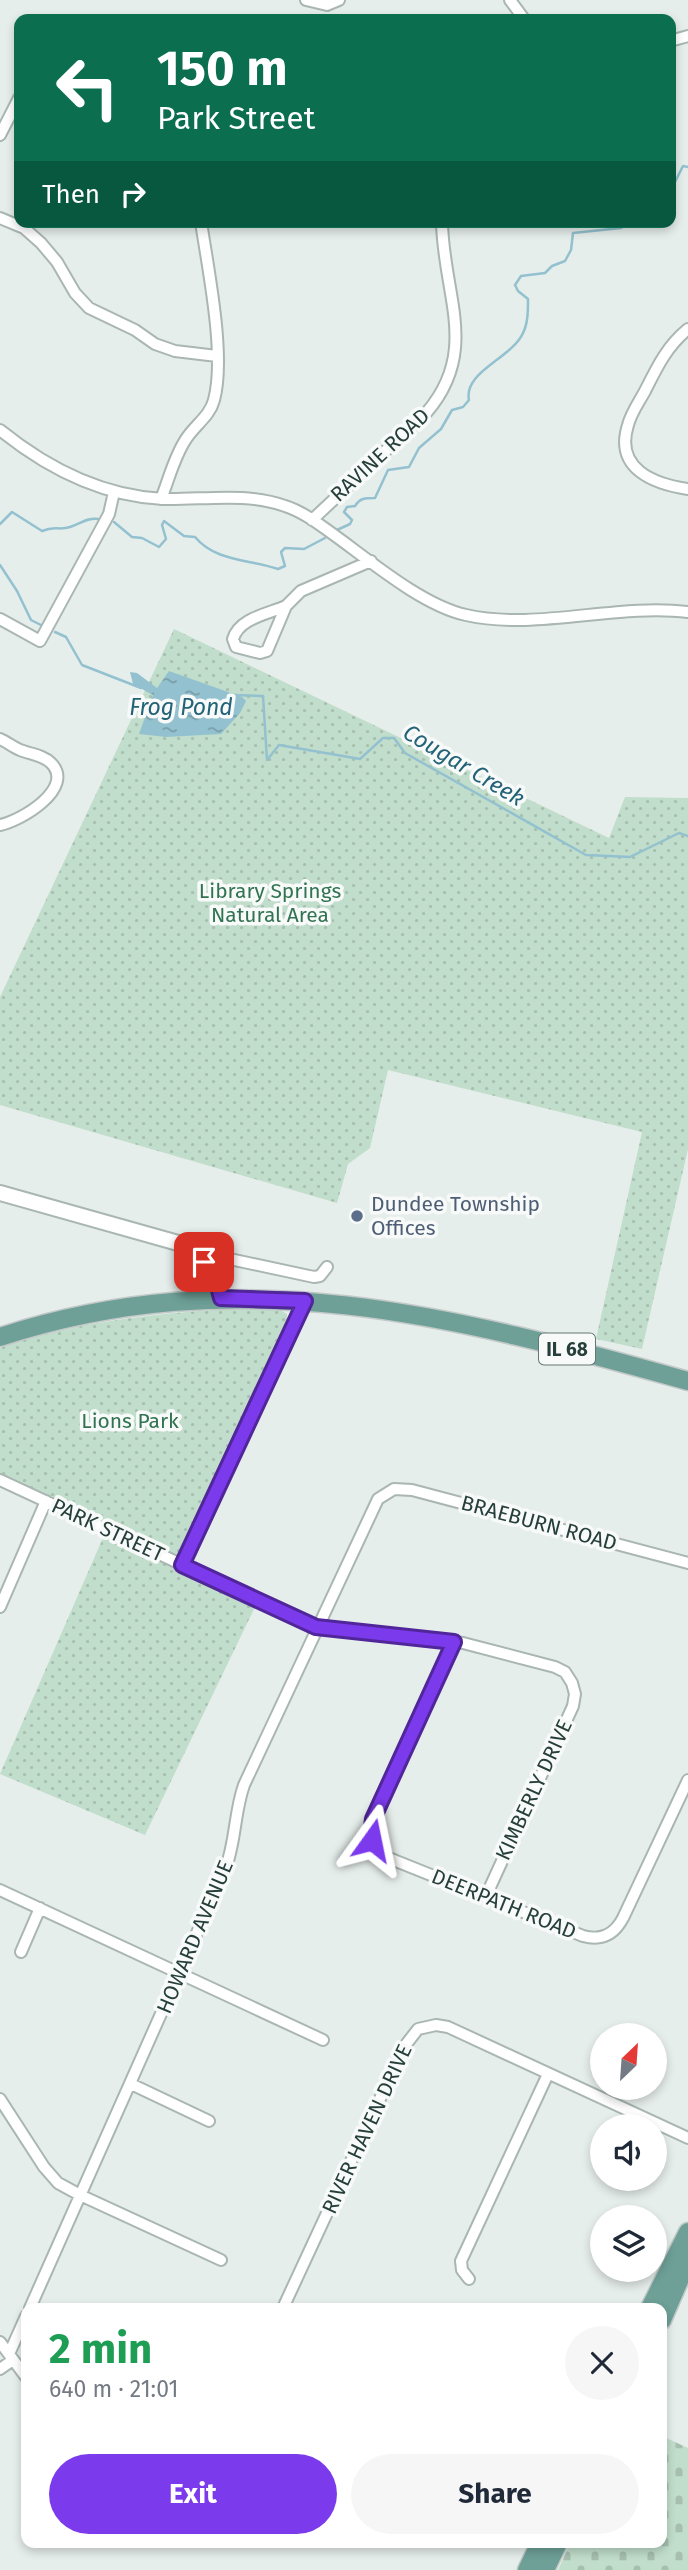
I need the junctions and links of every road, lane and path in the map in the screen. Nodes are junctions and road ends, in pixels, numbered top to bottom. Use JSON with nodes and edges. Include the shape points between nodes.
{"nodes":[{"id":1,"x":306,"y":0,"type":"edge"},
{"id":2,"x":339,"y":0,"type":"edge"},
{"id":3,"x":14,"y":108,"type":"edge"},
{"id":4,"x":0,"y":135,"type":"edge"},
{"id":5,"x":24,"y":228,"type":"edge"},
{"id":6,"x":202,"y":228,"type":"edge"},
{"id":7,"x":443,"y":228,"type":"edge"},
{"id":8,"x":688,"y":329,"type":"edge"},
{"id":9,"x":217,"y":356,"type":"junction"},
{"id":10,"x":0,"y":430,"type":"edge"},
{"id":11,"x":688,"y":489,"type":"edge"},
{"id":12,"x":114,"y":492,"type":"junction"},
{"id":13,"x":161,"y":499,"type":"junction"},
{"id":14,"x":312,"y":520,"type":"junction"},
{"id":15,"x":371,"y":561,"type":"junction"},
{"id":16,"x":286,"y":606,"type":"junction"},
{"id":17,"x":688,"y":612,"type":"edge"},
{"id":18,"x":0,"y":619,"type":"edge"},
{"id":19,"x":0,"y":739,"type":"edge"},
{"id":20,"x":0,"y":825,"type":"edge"},
{"id":21,"x":0,"y":1193,"type":"edge"},
{"id":22,"x":208,"y":1266,"type":"junction"},
{"id":23,"x":327,"y":1267,"type":"dead end"},
{"id":24,"x":221,"y":1298,"type":"junction"},
{"id":25,"x":305,"y":1301,"type":"junction"},
{"id":26,"x":0,"y":1337,"type":"edge"},
{"id":27,"x":688,"y":1381,"type":"edge"},
{"id":28,"x":0,"y":1480,"type":"edge"},
{"id":29,"x":389,"y":1491,"type":"joint"},
{"id":30,"x":46,"y":1501,"type":"junction"},
{"id":31,"x":688,"y":1563,"type":"edge"},
{"id":32,"x":182,"y":1565,"type":"junction"},
{"id":33,"x":0,"y":1607,"type":"edge"},
{"id":34,"x":316,"y":1627,"type":"junction"},
{"id":35,"x":454,"y":1642,"type":"junction"},
{"id":36,"x":572,"y":1683,"type":"joint"},
{"id":37,"x":688,"y":1780,"type":"edge"},
{"id":38,"x":684,"y":1800,"type":"edge"},
{"id":39,"x":0,"y":1890,"type":"edge"},
{"id":40,"x":486,"y":1896,"type":"junction"},
{"id":41,"x":40,"y":1908,"type":"junction"},
{"id":42,"x":21,"y":1952,"type":"dead end"},
{"id":43,"x":180,"y":1973,"type":"junction"},
{"id":44,"x":323,"y":2040,"type":"dead end"},
{"id":45,"x":548,"y":2074,"type":"junction"},
{"id":46,"x":131,"y":2084,"type":"junction"},
{"id":47,"x":0,"y":2099,"type":"edge"},
{"id":48,"x":209,"y":2121,"type":"dead end"},
{"id":49,"x":688,"y":2138,"type":"edge"},
{"id":50,"x":80,"y":2195,"type":"junction"},
{"id":51,"x":688,"y":2232,"type":"edge"},
{"id":52,"x":221,"y":2260,"type":"dead end"},
{"id":53,"x":688,"y":2260,"type":"edge"},
{"id":54,"x":469,"y":2279,"type":"dead end"},
{"id":55,"x":32,"y":2303,"type":"edge"},
{"id":56,"x":285,"y":2303,"type":"edge"},
{"id":57,"x":652,"y":2303,"type":"edge"},
{"id":58,"x":667,"y":2308,"type":"edge"},
{"id":59,"x":21,"y":2330,"type":"edge"},
{"id":60,"x":0,"y":2342,"type":"edge"},
{"id":61,"x":11,"y":2357,"type":"junction"},
{"id":62,"x":0,"y":2369,"type":"edge"},
{"id":63,"x":21,"y":2370,"type":"edge"},
{"id":64,"x":538,"y":2548,"type":"edge"},
{"id":65,"x":556,"y":2548,"type":"edge"},
{"id":66,"x":527,"y":2570,"type":"edge"},
{"id":67,"x":545,"y":2570,"type":"edge"}],
"edges":[{"from":1,"to":2,"type":"street","via":[[327,5]]},
{"from":3,"to":4,"type":"street"},
{"from":5,"to":9,"type":"street","via":[[57,262],[89,308],[155,344]]},
{"from":6,"to":9,"type":"street"},
{"from":7,"to":14,"type":"street","name":"RAVINE ROAD","via":[[455,330],[452,371],[426,412]]},
{"from":8,"to":11,"type":"street","via":[[663,356],[628,425],[626,439],[635,468],[666,486]]},
{"from":9,"to":13,"type":"street","via":[[214,402],[184,442]]},
{"from":10,"to":12,"type":"street","via":[[71,475]]},
{"from":12,"to":13,"type":"street"},
{"from":12,"to":18,"type":"street","via":[[104,526],[40,641]]},
{"from":13,"to":14,"type":"street","via":[[254,498],[286,506]]},
{"from":14,"to":15,"type":"street"},
{"from":15,"to":16,"type":"street","via":[[301,591]]},
{"from":15,"to":17,"type":"street","via":[[429,600],[465,615],[513,619]]},
{"from":16,"to":16,"type":"street","via":[[267,651],[236,647],[233,639],[238,628]]},
{"from":19,"to":20,"type":"street","via":[[44,758],[56,773],[56,786],[45,801]]},
{"from":21,"to":22,"type":"street","via":[[168,1239],[194,1252]]},
{"from":22,"to":23,"type":"street","via":[[225,1258],[314,1277]]},
{"from":22,"to":24,"type":"street"},
{"from":24,"to":25,"type":"main road","number":"IL 68"},
{"from":24,"to":26,"type":"main road","number":"IL 68","via":[[108,1312]]},
{"from":25,"to":27,"type":"main road","number":"IL 68","via":[[446,1319]]},
{"from":25,"to":32,"type":"street"},
{"from":28,"to":30,"type":"street","name":"PARK STREET"},
{"from":29,"to":31,"type":"street","name":"BRAEBURN ROAD","via":[[412,1490]]},
{"from":29,"to":34,"type":"street","name":"HOWARD AVENUE","via":[[373,1506]]},
{"from":30,"to":32,"type":"street","name":"PARK STREET"},
{"from":30,"to":33,"type":"street"},
{"from":32,"to":34,"type":"street","name":"PARK STREET"},
{"from":34,"to":35,"type":"street","name":"PARK STREET"},
{"from":34,"to":43,"type":"street","name":"HOWARD AVENUE","via":[[244,1785],[230,1858]]},
{"from":35,"to":36,"type":"street","name":"PARK STREET","via":[[552,1665],[564,1671]]},
{"from":35,"to":40,"type":"street","name":"DEERPATH ROAD","via":[[373,1819],[371,1833],[381,1854],[389,1859]]},
{"from":36,"to":40,"type":"street","name":"KIMBERLY DRIVE","via":[[573,1706]]},
{"from":37,"to":38,"type":"street"},
{"from":38,"to":40,"type":"street","name":"DEERPATH ROAD","via":[[623,1918],[603,1937],[583,1936]]},
{"from":39,"to":41,"type":"street"},
{"from":41,"to":42,"type":"street"},
{"from":41,"to":43,"type":"street"},
{"from":43,"to":44,"type":"street"},
{"from":43,"to":46,"type":"street","name":"HOWARD AVENUE"},
{"from":45,"to":49,"type":"street","name":"RIVER HAVEN DRIVE"},
{"from":45,"to":54,"type":"street","via":[[461,2261]]},
{"from":45,"to":56,"type":"street","name":"RIVER HAVEN DRIVE","via":[[448,2027],[430,2025],[416,2030]]},
{"from":46,"to":48,"type":"street"},
{"from":46,"to":50,"type":"street","name":"HOWARD AVENUE"},
{"from":47,"to":50,"type":"street","via":[[44,2167],[58,2183]]},
{"from":50,"to":52,"type":"street"},
{"from":50,"to":55,"type":"street","name":"HOWARD AVENUE"},
{"from":51,"to":57,"type":"main road"},
{"from":53,"to":58,"type":"main road"},
{"from":59,"to":61,"type":"street"},
{"from":60,"to":61,"type":"street"},
{"from":61,"to":62,"type":"street"},
{"from":61,"to":63,"type":"street"},
{"from":64,"to":66,"type":"main road"},
{"from":65,"to":67,"type":"main road"}]}
